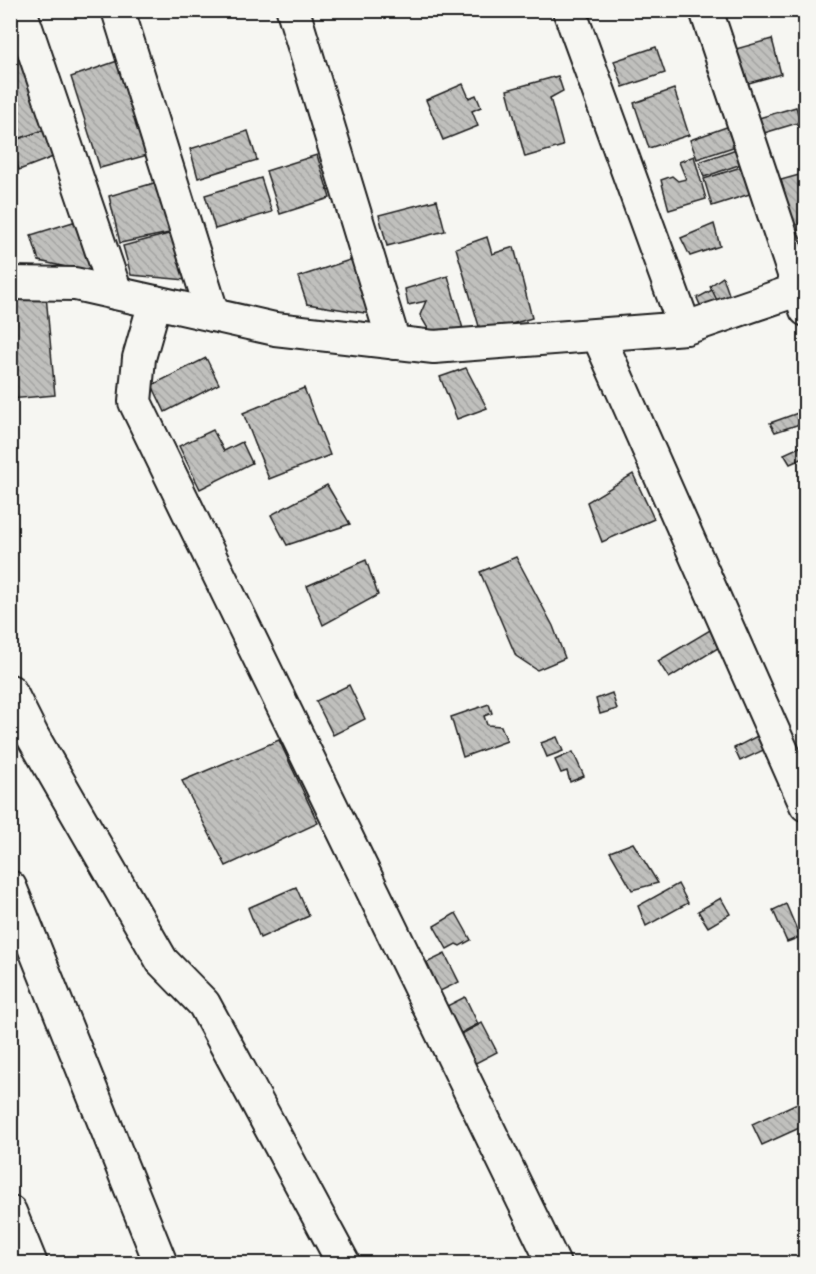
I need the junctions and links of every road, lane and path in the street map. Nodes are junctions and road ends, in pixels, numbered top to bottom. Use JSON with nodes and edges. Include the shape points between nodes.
{"nodes":[{"id":1,"x":20,"y":10,"type":"edge"},
{"id":2,"x":118,"y":10,"type":"edge"},
{"id":3,"x":293,"y":10,"type":"edge"},
{"id":4,"x":568,"y":10,"type":"edge"},
{"id":5,"x":706,"y":10,"type":"edge"},
{"id":6,"x":10,"y":283,"type":"edge"},
{"id":7,"x":116,"y":293,"type":"junction"},
{"id":8,"x":803,"y":295,"type":"edge"},
{"id":9,"x":155,"y":302,"type":"junction"},
{"id":10,"x":213,"y":315,"type":"junction"},
{"id":11,"x":685,"y":328,"type":"junction"},
{"id":12,"x":598,"y":334,"type":"junction"},
{"id":13,"x":394,"y":343,"type":"junction"},
{"id":14,"x":10,"y":692,"type":"edge"},
{"id":15,"x":806,"y":805,"type":"edge"},
{"id":16,"x":10,"y":887,"type":"edge"},
{"id":17,"x":10,"y":1212,"type":"edge"},
{"id":18,"x":31,"y":1263,"type":"edge"},
{"id":19,"x":161,"y":1263,"type":"edge"},
{"id":20,"x":344,"y":1263,"type":"edge"},
{"id":21,"x":554,"y":1263,"type":"edge"}],
"edges":[{"from":1,"to":7,"type":"street"},
{"from":2,"to":10,"type":"street"},
{"from":3,"to":13,"type":"street"},
{"from":4,"to":11,"type":"street"},
{"from":5,"to":8,"type":"street"},
{"from":6,"to":7,"type":"street","via":[[75,284]]},
{"from":7,"to":9,"type":"street"},
{"from":8,"to":11,"type":"street"},
{"from":9,"to":10,"type":"street"},
{"from":9,"to":21,"type":"street","via":[[139,358],[135,402]]},
{"from":10,"to":13,"type":"street","via":[[274,329]]},
{"from":11,"to":12,"type":"street"},
{"from":12,"to":13,"type":"street","via":[[434,347]]},
{"from":12,"to":15,"type":"street"},
{"from":14,"to":20,"type":"street","via":[[162,961],[204,1004]]},
{"from":16,"to":19,"type":"street"},
{"from":17,"to":18,"type":"street"}]}
